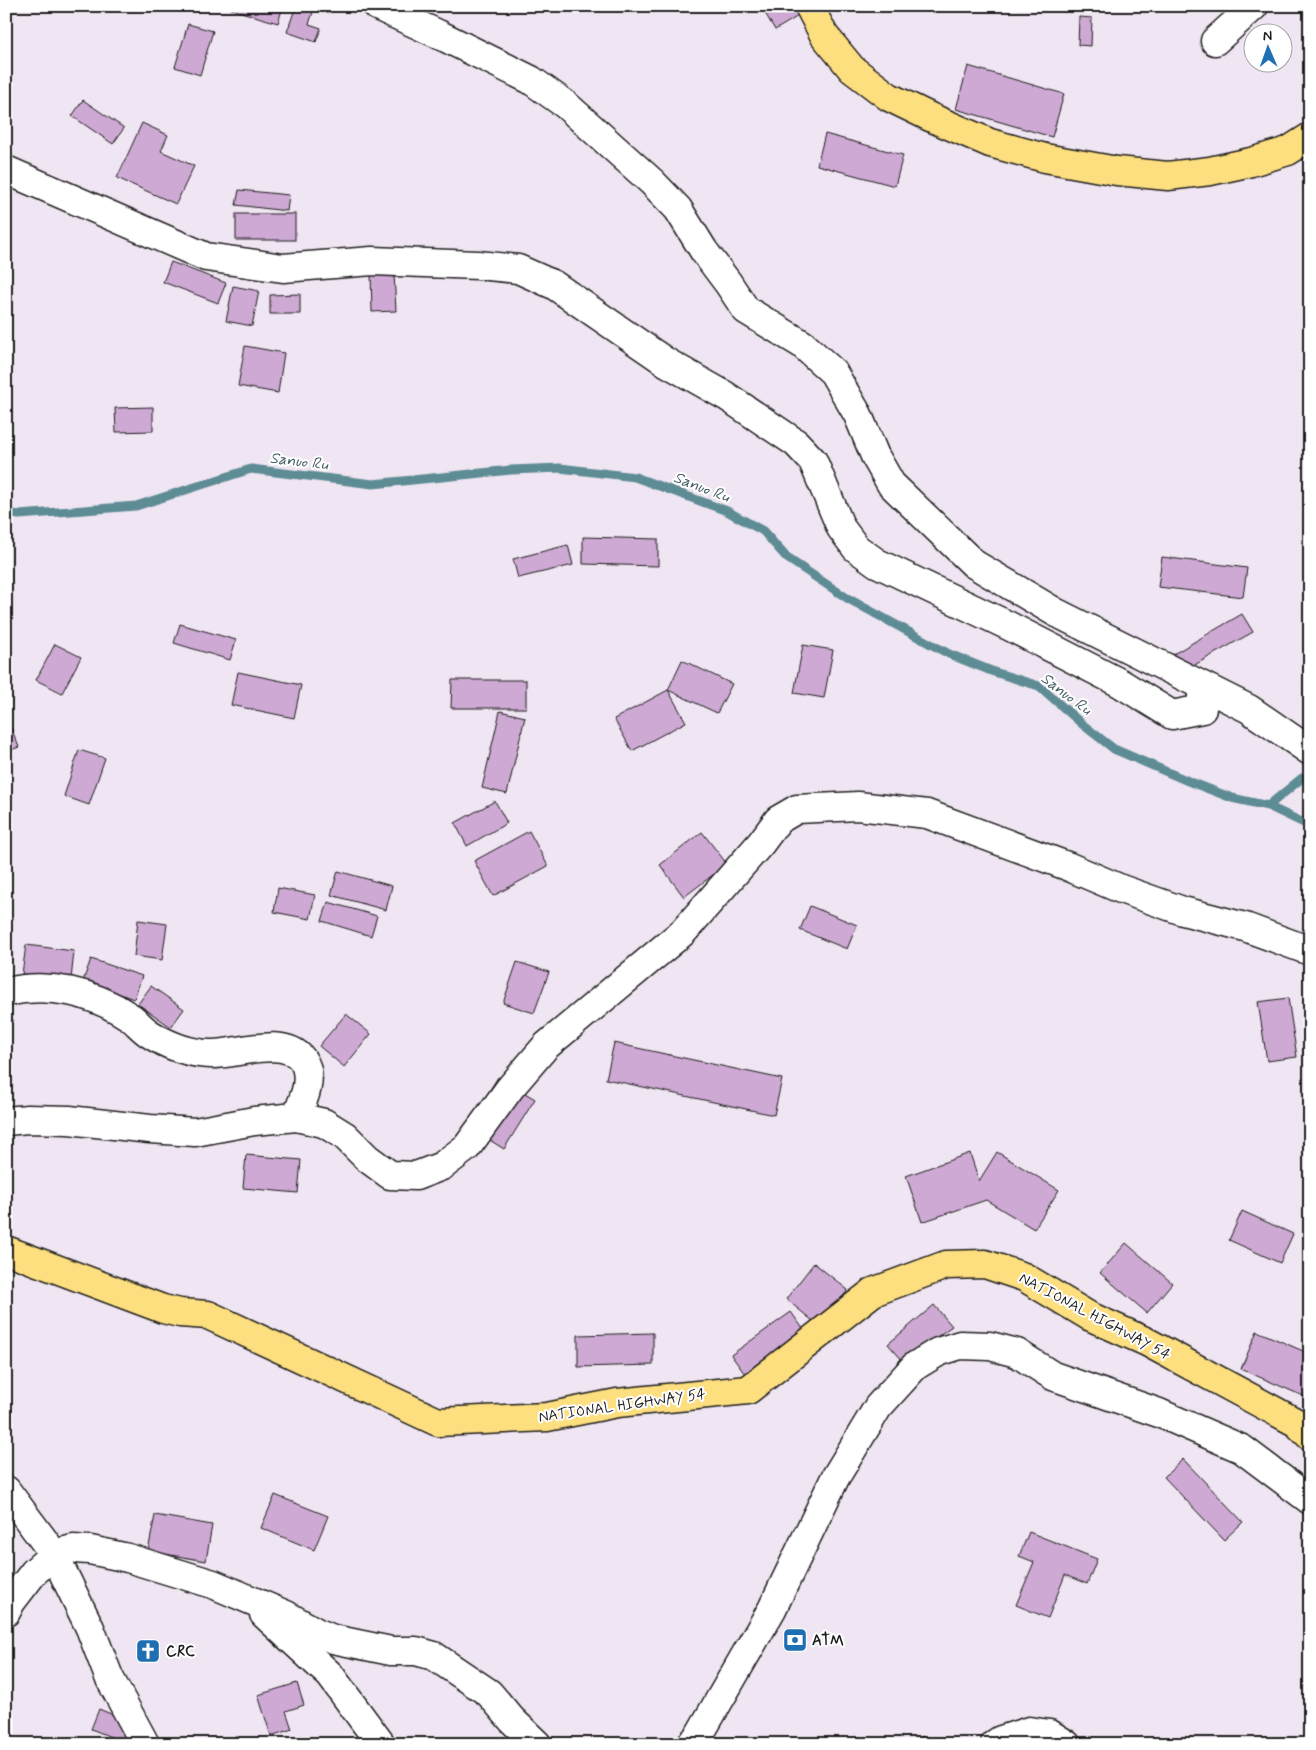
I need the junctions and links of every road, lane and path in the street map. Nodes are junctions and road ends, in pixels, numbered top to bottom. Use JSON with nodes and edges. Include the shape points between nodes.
{"nodes":[{"id":1,"x":377,"y":6,"type":"edge"},
{"id":2,"x":809,"y":6,"type":"edge"},
{"id":3,"x":1254,"y":6,"type":"edge"},
{"id":4,"x":1215,"y":41,"type":"dead end"},
{"id":5,"x":1310,"y":136,"type":"edge"},
{"id":6,"x":6,"y":170,"type":"edge"},
{"id":7,"x":1202,"y":687,"type":"junction"},
{"id":8,"x":1310,"y":750,"type":"edge"},
{"id":9,"x":1310,"y":950,"type":"edge"},
{"id":10,"x":6,"y":992,"type":"edge"},
{"id":11,"x":296,"y":1117,"type":"junction"},
{"id":12,"x":6,"y":1121,"type":"edge"},
{"id":13,"x":6,"y":1250,"type":"edge"},
{"id":14,"x":1310,"y":1436,"type":"edge"},
{"id":15,"x":6,"y":1490,"type":"edge"},
{"id":16,"x":1310,"y":1500,"type":"edge"},
{"id":17,"x":54,"y":1554,"type":"junction"},
{"id":18,"x":249,"y":1599,"type":"junction"},
{"id":19,"x":6,"y":1612,"type":"edge"},
{"id":20,"x":144,"y":1744,"type":"edge"},
{"id":21,"x":381,"y":1744,"type":"edge"},
{"id":22,"x":537,"y":1744,"type":"edge"},
{"id":23,"x":691,"y":1744,"type":"edge"},
{"id":24,"x":995,"y":1744,"type":"edge"},
{"id":25,"x":1066,"y":1744,"type":"edge"}],
"edges":[{"from":1,"to":7,"type":"street","via":[[531,80],[566,105],[652,182],[678,209],[746,310],[802,344],[834,372],[891,484],[974,564],[1055,612]]},
{"from":2,"to":5,"type":"main road","via":[[824,35],[852,69],[889,97],[990,143],[1044,158],[1168,176],[1251,162],[1288,151]]},
{"from":3,"to":4,"type":"street"},
{"from":6,"to":7,"type":"street","via":[[206,257],[283,268],[372,261],[518,269],[554,285],[666,362],[726,396],[796,443],[813,461],[841,528],[856,548],[877,563],[1120,683],[1172,715],[1202,709]]},
{"from":7,"to":8,"type":"street","via":[[1249,709]]},
{"from":9,"to":11,"type":"street","via":[[1121,889],[927,814],[858,806],[797,809],[778,820],[684,932],[546,1046],[510,1088],[468,1147],[442,1166],[416,1176],[390,1175],[366,1158],[345,1136],[324,1123]]},
{"from":10,"to":11,"type":"street","via":[[68,989],[130,1017],[150,1034],[180,1049],[209,1055],[256,1048],[287,1048],[302,1059],[308,1074]]},
{"from":11,"to":12,"type":"street","via":[[195,1132],[69,1120]]},
{"from":13,"to":14,"type":"main road","name":"NATIONAL HIGHWAY 54","via":[[163,1310],[208,1315],[438,1422],[547,1417],[617,1403],[748,1390],[873,1292],[946,1265],[986,1264],[1024,1277],[1089,1316],[1147,1342],[1297,1423]]},
{"from":15,"to":17,"type":"street"},
{"from":16,"to":23,"type":"street","via":[[1242,1449],[1159,1413],[1053,1376],[1017,1353],[990,1346],[960,1345],[938,1352],[914,1366],[878,1407],[835,1478],[772,1609]]},
{"from":17,"to":18,"type":"street","via":[[73,1549],[128,1558],[213,1584]]},
{"from":17,"to":19,"type":"street","via":[[34,1572]]},
{"from":17,"to":20,"type":"street","via":[[90,1628],[109,1677]]},
{"from":18,"to":21,"type":"street","via":[[330,1675]]},
{"from":18,"to":22,"type":"street","via":[[333,1640],[434,1656],[489,1693]]},
{"from":24,"to":25,"type":"street","via":[[1029,1730],[1050,1734]]}]}
